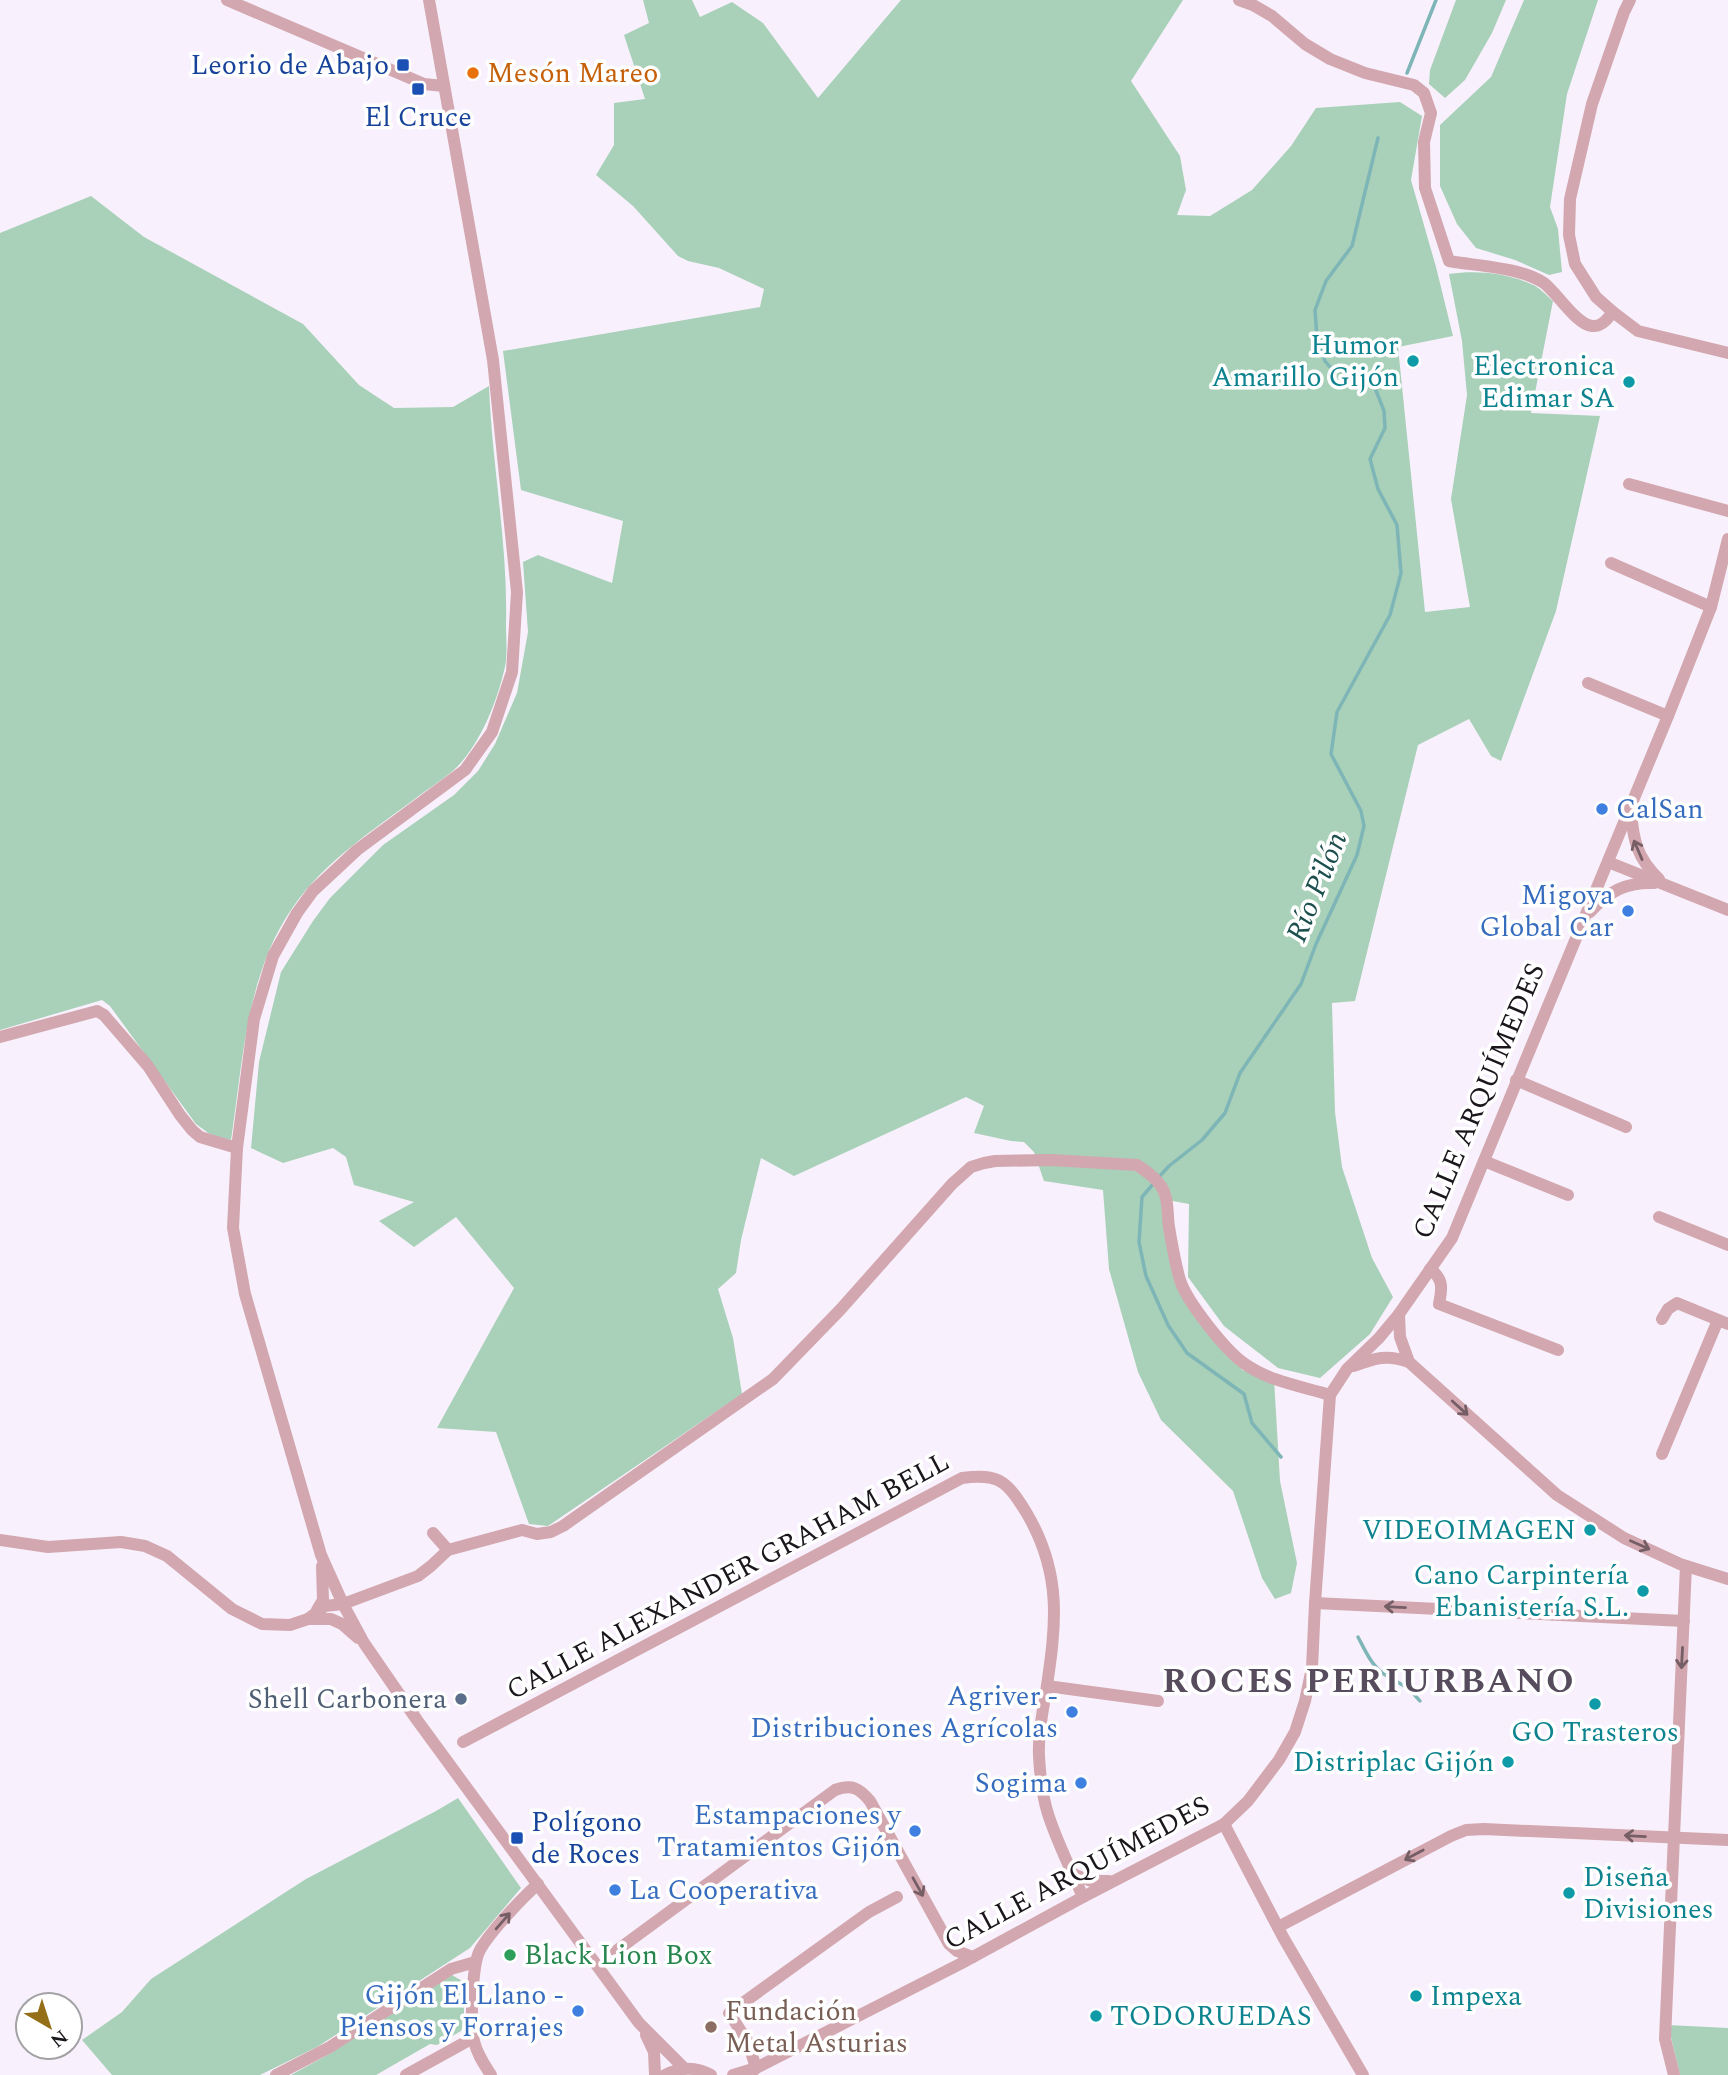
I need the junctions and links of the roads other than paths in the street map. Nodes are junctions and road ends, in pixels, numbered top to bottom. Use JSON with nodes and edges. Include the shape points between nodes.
{"nodes":[{"id":1,"x":227,"y":0,"type":"edge"},
{"id":2,"x":429,"y":0,"type":"edge"},
{"id":3,"x":1239,"y":0,"type":"edge"},
{"id":4,"x":1630,"y":0,"type":"edge"},
{"id":5,"x":444,"y":86,"type":"junction"},
{"id":6,"x":1613,"y":312,"type":"junction"},
{"id":7,"x":1723,"y":351,"type":"edge"},
{"id":8,"x":1728,"y":359,"type":"edge"},
{"id":9,"x":1629,"y":484,"type":"dead end"},
{"id":10,"x":1728,"y":511,"type":"edge"},
{"id":11,"x":1728,"y":539,"type":"edge"},
{"id":12,"x":1611,"y":563,"type":"dead end"},
{"id":13,"x":1711,"y":607,"type":"junction"},
{"id":14,"x":1588,"y":683,"type":"dead end"},
{"id":15,"x":1668,"y":716,"type":"junction"},
{"id":16,"x":1630,"y":807,"type":"junction"},
{"id":17,"x":1608,"y":862,"type":"junction"},
{"id":18,"x":1664,"y":884,"type":"junction"},
{"id":19,"x":1728,"y":910,"type":"edge"},
{"id":20,"x":1583,"y":920,"type":"junction"},
{"id":21,"x":0,"y":1037,"type":"edge"},
{"id":22,"x":1516,"y":1080,"type":"junction"},
{"id":23,"x":1626,"y":1127,"type":"dead end"},
{"id":24,"x":237,"y":1148,"type":"junction"},
{"id":25,"x":1484,"y":1161,"type":"junction"},
{"id":26,"x":1568,"y":1195,"type":"dead end"},
{"id":27,"x":1659,"y":1217,"type":"dead end"},
{"id":28,"x":1728,"y":1245,"type":"edge"},
{"id":29,"x":1430,"y":1269,"type":"junction"},
{"id":30,"x":1399,"y":1314,"type":"junction"},
{"id":31,"x":1662,"y":1319,"type":"dead end"},
{"id":32,"x":1723,"y":1322,"type":"edge"},
{"id":33,"x":1558,"y":1350,"type":"dead end"},
{"id":34,"x":1409,"y":1362,"type":"junction"},
{"id":35,"x":1347,"y":1369,"type":"junction"},
{"id":36,"x":1330,"y":1395,"type":"junction"},
{"id":37,"x":1662,"y":1454,"type":"dead end"},
{"id":38,"x":433,"y":1533,"type":"dead end"},
{"id":39,"x":0,"y":1540,"type":"edge"},
{"id":40,"x":449,"y":1550,"type":"junction"},
{"id":41,"x":321,"y":1555,"type":"junction"},
{"id":42,"x":1685,"y":1566,"type":"junction"},
{"id":43,"x":1728,"y":1579,"type":"edge"},
{"id":44,"x":1315,"y":1603,"type":"junction"},
{"id":45,"x":343,"y":1604,"type":"junction"},
{"id":46,"x":315,"y":1616,"type":"junction"},
{"id":47,"x":1684,"y":1621,"type":"junction"},
{"id":48,"x":365,"y":1643,"type":"junction"},
{"id":49,"x":1046,"y":1686,"type":"junction"},
{"id":50,"x":1158,"y":1701,"type":"dead end"},
{"id":51,"x":463,"y":1742,"type":"dead end"},
{"id":52,"x":1224,"y":1824,"type":"junction"},
{"id":53,"x":1673,"y":1838,"type":"junction"},
{"id":54,"x":1728,"y":1840,"type":"edge"},
{"id":55,"x":1073,"y":1874,"type":"junction"},
{"id":56,"x":1116,"y":1881,"type":"junction"},
{"id":57,"x":538,"y":1884,"type":"junction"},
{"id":58,"x":897,"y":1897,"type":"dead end"},
{"id":59,"x":1083,"y":1897,"type":"junction"},
{"id":60,"x":1060,"y":1910,"type":"junction"},
{"id":61,"x":1278,"y":1927,"type":"junction"},
{"id":62,"x":949,"y":1944,"type":"junction"},
{"id":63,"x":616,"y":1951,"type":"dead end"},
{"id":64,"x":973,"y":1957,"type":"junction"},
{"id":65,"x":475,"y":1962,"type":"junction"},
{"id":66,"x":944,"y":1972,"type":"junction"},
{"id":67,"x":639,"y":2023,"type":"junction"},
{"id":68,"x":473,"y":2038,"type":"junction"},
{"id":69,"x":684,"y":2068,"type":"junction"},
{"id":70,"x":752,"y":2071,"type":"edge"},
{"id":71,"x":1361,"y":2074,"type":"edge"},
{"id":72,"x":276,"y":2075,"type":"edge"},
{"id":73,"x":406,"y":2075,"type":"edge"},
{"id":74,"x":491,"y":2075,"type":"edge"},
{"id":75,"x":655,"y":2075,"type":"edge"},
{"id":76,"x":665,"y":2075,"type":"edge"},
{"id":77,"x":711,"y":2075,"type":"edge"},
{"id":78,"x":733,"y":2075,"type":"edge"},
{"id":79,"x":1674,"y":2075,"type":"edge"}],
"edges":[{"from":1,"to":5,"type":"street","via":[[424,84]]},
{"from":2,"to":5,"type":"street"},
{"from":3,"to":6,"type":"street","via":[[1272,16],[1330,59],[1414,85],[1424,93],[1431,113],[1424,142],[1424,188],[1449,261],[1531,277],[1583,323],[1603,324]]},
{"from":4,"to":6,"type":"street","via":[[1592,103],[1570,199],[1569,235],[1575,264]]},
{"from":5,"to":24,"type":"street","via":[[492,360],[517,592],[512,672],[492,732],[465,770],[357,850],[313,891],[297,913],[273,956],[254,1019]]},
{"from":6,"to":7,"type":"street","via":[[1639,331]]},
{"from":7,"to":8,"type":"street"},
{"from":9,"to":10,"type":"street"},
{"from":11,"to":13,"type":"street","name":"CALLE ARQUÍMEDES"},
{"from":12,"to":13,"type":"street"},
{"from":13,"to":15,"type":"street","name":"CALLE ARQUÍMEDES"},
{"from":14,"to":15,"type":"street"},
{"from":15,"to":16,"type":"street","name":"CALLE ARQUÍMEDES"},
{"from":16,"to":17,"type":"street","name":"CALLE ARQUÍMEDES"},
{"from":18,"to":16,"type":"street","one_way":true,"via":[[1639,856]]},
{"from":17,"to":18,"type":"street"},
{"from":17,"to":20,"type":"street","name":"CALLE ARQUÍMEDES"},
{"from":18,"to":19,"type":"street"},
{"from":18,"to":20,"type":"street","via":[[1624,885]]},
{"from":20,"to":22,"type":"street","name":"CALLE ARQUÍMEDES"},
{"from":21,"to":24,"type":"street","via":[[97,1011],[149,1066],[192,1130],[200,1137]]},
{"from":22,"to":23,"type":"street"},
{"from":22,"to":25,"type":"street","name":"CALLE ARQUÍMEDES"},
{"from":24,"to":41,"type":"street","via":[[233,1228],[245,1294]]},
{"from":25,"to":26,"type":"street"},
{"from":25,"to":29,"type":"street","name":"CALLE ARQUÍMEDES","via":[[1452,1238]]},
{"from":27,"to":28,"type":"street"},
{"from":29,"to":30,"type":"street","name":"CALLE ARQUÍMEDES"},
{"from":29,"to":33,"type":"street","via":[[1442,1285],[1439,1304]]},
{"from":30,"to":34,"type":"street","via":[[1400,1337]]},
{"from":30,"to":35,"type":"street","name":"CALLE ARQUÍMEDES"},
{"from":31,"to":32,"type":"street","via":[[1677,1303]]},
{"from":32,"to":37,"type":"street"},
{"from":34,"to":35,"type":"street","via":[[1379,1357]]},
{"from":34,"to":42,"type":"street","one_way":true,"via":[[1557,1495],[1623,1538]]},
{"from":35,"to":36,"type":"street","name":"CALLE ARQUÍMEDES"},
{"from":36,"to":40,"type":"street","via":[[1274,1379],[1231,1353],[1183,1287],[1167,1201],[1149,1172],[1137,1165],[995,1161],[971,1167],[952,1184],[773,1379],[563,1526],[537,1534],[522,1530]]},
{"from":36,"to":44,"type":"street","name":"CALLE ARQUÍMEDES"},
{"from":38,"to":40,"type":"street"},
{"from":39,"to":46,"type":"street","via":[[48,1547],[121,1542],[145,1546],[169,1557],[232,1609],[262,1625],[290,1625]]},
{"from":40,"to":45,"type":"street","via":[[418,1576]]},
{"from":41,"to":45,"type":"street"},
{"from":41,"to":46,"type":"street","via":[[323,1600]]},
{"from":42,"to":43,"type":"street"},
{"from":42,"to":47,"type":"street"},
{"from":47,"to":44,"type":"street","one_way":true},
{"from":44,"to":52,"type":"street","name":"CALLE ARQUÍMEDES","via":[[1312,1668],[1295,1732],[1279,1760]]},
{"from":45,"to":46,"type":"street","via":[[326,1606]]},
{"from":45,"to":48,"type":"street"},
{"from":46,"to":48,"type":"street","via":[[342,1624]]},
{"from":47,"to":53,"type":"street","one_way":true},
{"from":48,"to":57,"type":"street"},
{"from":49,"to":50,"type":"street"},
{"from":49,"to":51,"type":"street","name":"CALLE ALEXANDER GRAHAM BELL","via":[[1054,1635],[1051,1574],[1034,1526],[1014,1492],[1000,1480],[979,1475],[962,1478]]},
{"from":49,"to":55,"type":"street","name":"CALLE ALEXANDER GRAHAM BELL","via":[[1039,1753],[1043,1793]]},
{"from":52,"to":56,"type":"street","name":"CALLE ARQUÍMEDES"},
{"from":52,"to":61,"type":"street"},
{"from":53,"to":54,"type":"street"},
{"from":53,"to":61,"type":"street","one_way":true,"via":[[1466,1830]]},
{"from":53,"to":79,"type":"street","via":[[1665,2039]]},
{"from":55,"to":56,"type":"street","via":[[1091,1881]]},
{"from":55,"to":59,"type":"street","name":"CALLE ALEXANDER GRAHAM BELL"},
{"from":55,"to":60,"type":"street"},
{"from":56,"to":59,"type":"street","name":"CALLE ARQUÍMEDES"},
{"from":65,"to":57,"type":"street","one_way":true,"via":[[484,1943]]},
{"from":57,"to":67,"type":"street"},
{"from":58,"to":70,"type":"street","via":[[869,1912],[729,2013],[748,2042]]},
{"from":59,"to":60,"type":"street","name":"CALLE ARQUÍMEDES"},
{"from":60,"to":64,"type":"street","name":"CALLE ARQUÍMEDES"},
{"from":61,"to":71,"type":"street"},
{"from":63,"to":62,"type":"street","one_way":true,"via":[[835,1790],[847,1786],[862,1791],[870,1801]]},
{"from":62,"to":64,"type":"street"},
{"from":62,"to":66,"type":"street"},
{"from":64,"to":66,"type":"street","name":"CALLE ARQUÍMEDES"},
{"from":65,"to":68,"type":"street"},
{"from":65,"to":72,"type":"street","via":[[451,1969],[330,2047]]},
{"from":66,"to":70,"type":"street","name":"CALLE ARQUÍMEDES"},
{"from":67,"to":69,"type":"street"},
{"from":67,"to":75,"type":"street","via":[[654,2052]]},
{"from":68,"to":73,"type":"street"},
{"from":68,"to":74,"type":"street"},
{"from":69,"to":76,"type":"street"},
{"from":69,"to":77,"type":"street"},
{"from":70,"to":78,"type":"street","name":"CALLE ARQUÍMEDES"}]}
